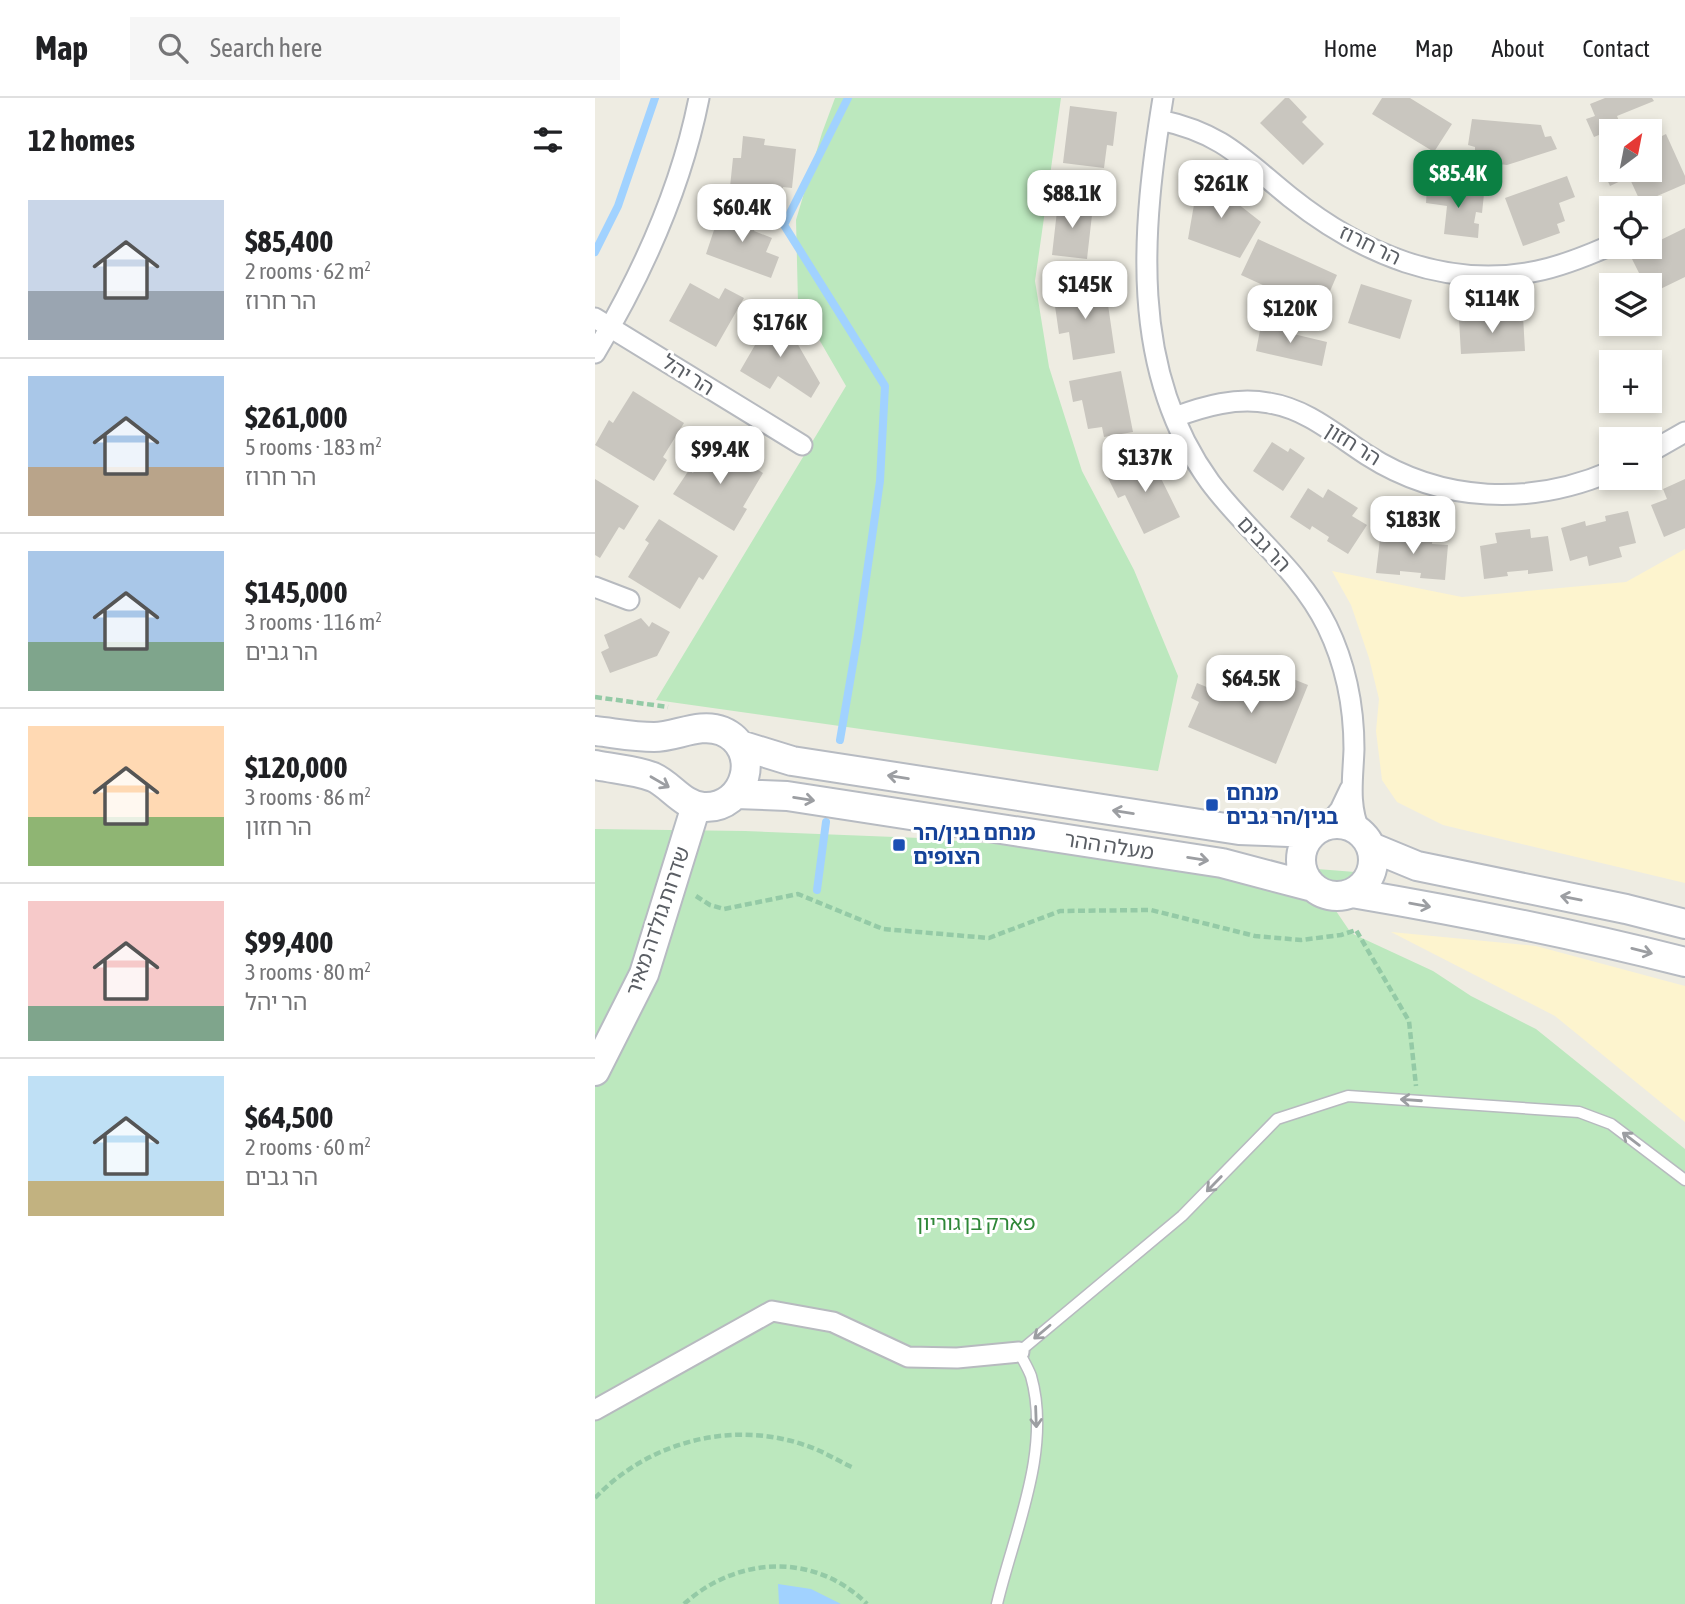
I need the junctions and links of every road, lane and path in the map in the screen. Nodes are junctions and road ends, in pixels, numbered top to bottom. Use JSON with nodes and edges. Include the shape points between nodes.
{"nodes":[{"id":1,"x":699,"y":98,"type":"edge"},
{"id":2,"x":1163,"y":98,"type":"edge"},
{"id":3,"x":1160,"y":120,"type":"junction"},
{"id":4,"x":1599,"y":250,"type":"edge"},
{"id":5,"x":603,"y":322,"type":"edge"},
{"id":6,"x":595,"y":353,"type":"edge"},
{"id":7,"x":1175,"y":417,"type":"junction"},
{"id":8,"x":1685,"y":432,"type":"edge"},
{"id":9,"x":802,"y":445,"type":"dead end"},
{"id":10,"x":1662,"y":445,"type":"edge"},
{"id":11,"x":1599,"y":475,"type":"edge"},
{"id":12,"x":595,"y":587,"type":"edge"},
{"id":13,"x":629,"y":600,"type":"dead end"},
{"id":14,"x":595,"y":731,"type":"edge"},
{"id":15,"x":740,"y":746,"type":"junction"},
{"id":16,"x":595,"y":765,"type":"edge"},
{"id":17,"x":1351,"y":788,"type":"junction"},
{"id":18,"x":736,"y":794,"type":"junction"},
{"id":19,"x":697,"y":806,"type":"junction"},
{"id":20,"x":1320,"y":829,"type":"junction"},
{"id":21,"x":1365,"y":839,"type":"junction"},
{"id":22,"x":673,"y":880,"type":"junction"},
{"id":23,"x":1313,"y":887,"type":"junction"},
{"id":24,"x":1352,"y":893,"type":"junction"},
{"id":25,"x":1685,"y":924,"type":"edge"},
{"id":26,"x":1685,"y":961,"type":"edge"},
{"id":27,"x":595,"y":1071,"type":"edge"},
{"id":28,"x":1418,"y":1101,"type":"junction"},
{"id":29,"x":1685,"y":1180,"type":"edge"},
{"id":30,"x":1019,"y":1352,"type":"junction"},
{"id":31,"x":595,"y":1410,"type":"edge"},
{"id":32,"x":854,"y":1468,"type":"dead end"},
{"id":33,"x":595,"y":1498,"type":"edge"},
{"id":34,"x":684,"y":1604,"type":"edge"},
{"id":35,"x":867,"y":1604,"type":"edge"},
{"id":36,"x":997,"y":1604,"type":"edge"}],
"edges":[{"from":1,"to":5,"type":"street","via":[[666,212],[635,284]]},
{"from":2,"to":3,"type":"street","name":"הר גבים"},
{"from":3,"to":4,"type":"street","name":"הר חרוז","via":[[1202,131],[1229,146],[1325,223],[1396,260],[1467,276],[1502,276],[1572,262]]},
{"from":3,"to":7,"type":"street","name":"הר גבים","via":[[1148,205],[1146,279],[1154,350]]},
{"from":5,"to":6,"type":"street"},
{"from":5,"to":9,"type":"street","name":"הר יהל"},
{"from":7,"to":11,"type":"street","name":"הר חזון","via":[[1238,401],[1283,405],[1410,477],[1487,496],[1559,489]]},
{"from":7,"to":17,"type":"street","name":"הר גבים","via":[[1209,480],[1286,565],[1327,626],[1348,687],[1354,748]]},
{"from":8,"to":10,"type":"street"},
{"from":12,"to":13,"type":"street"},
{"from":14,"to":15,"type":"main road","name":"מעלה ההר","via":[[654,737],[713,728],[733,737]]},
{"from":15,"to":18,"type":"main road","via":[[746,771]]},
{"from":20,"to":15,"type":"main road","name":"מעלה ההר","one_way":true,"via":[[1276,833],[1212,825],[792,761]]},
{"from":16,"to":19,"type":"main road","one_way":true,"via":[[654,777]]},
{"from":17,"to":20,"type":"street","name":"הר גבים","via":[[1340,810]]},
{"from":17,"to":21,"type":"street","name":"הר גבים","via":[[1352,811]]},
{"from":18,"to":19,"type":"main road","via":[[720,804]]},
{"from":18,"to":23,"type":"main road","name":"מעלה ההר","one_way":true,"via":[[787,796],[1222,863]]},
{"from":19,"to":22,"type":"main road","name":"שדרות גולדה מאיר"},
{"from":20,"to":21,"type":"main road","via":[[1345,825]]},
{"from":20,"to":23,"type":"main road","via":[[1303,846],[1300,863]]},
{"from":21,"to":24,"type":"main road","via":[[1373,859],[1372,871]]},
{"from":25,"to":21,"type":"main road","one_way":true,"via":[[1417,866]]},
{"from":22,"to":27,"type":"main road","name":"שדרות גולדה מאיר","via":[[644,974]]},
{"from":22,"to":28,"type":"path","via":[[724,909],[798,894],[883,929],[989,938],[1060,911],[1151,910],[1255,936],[1289,939],[1356,930],[1409,1021]]},
{"from":23,"to":24,"type":"main road","via":[[1328,896]]},
{"from":24,"to":26,"type":"main road","one_way":true},
{"from":29,"to":28,"type":"lane","one_way":true,"via":[[1611,1124],[1579,1112]]},
{"from":28,"to":30,"type":"lane","one_way":true,"via":[[1348,1096],[1277,1119],[1182,1216]]},
{"from":30,"to":31,"type":"street","via":[[908,1357],[833,1322],[772,1311]]},
{"from":30,"to":36,"type":"lane","one_way":true,"via":[[1031,1375],[1037,1414],[1035,1465]]},
{"from":32,"to":33,"type":"path","via":[[819,1450],[782,1439],[745,1434],[709,1437],[674,1445],[641,1460]]},
{"from":34,"to":35,"type":"path","via":[[702,1587],[759,1566],[817,1573],[848,1588]]}]}
